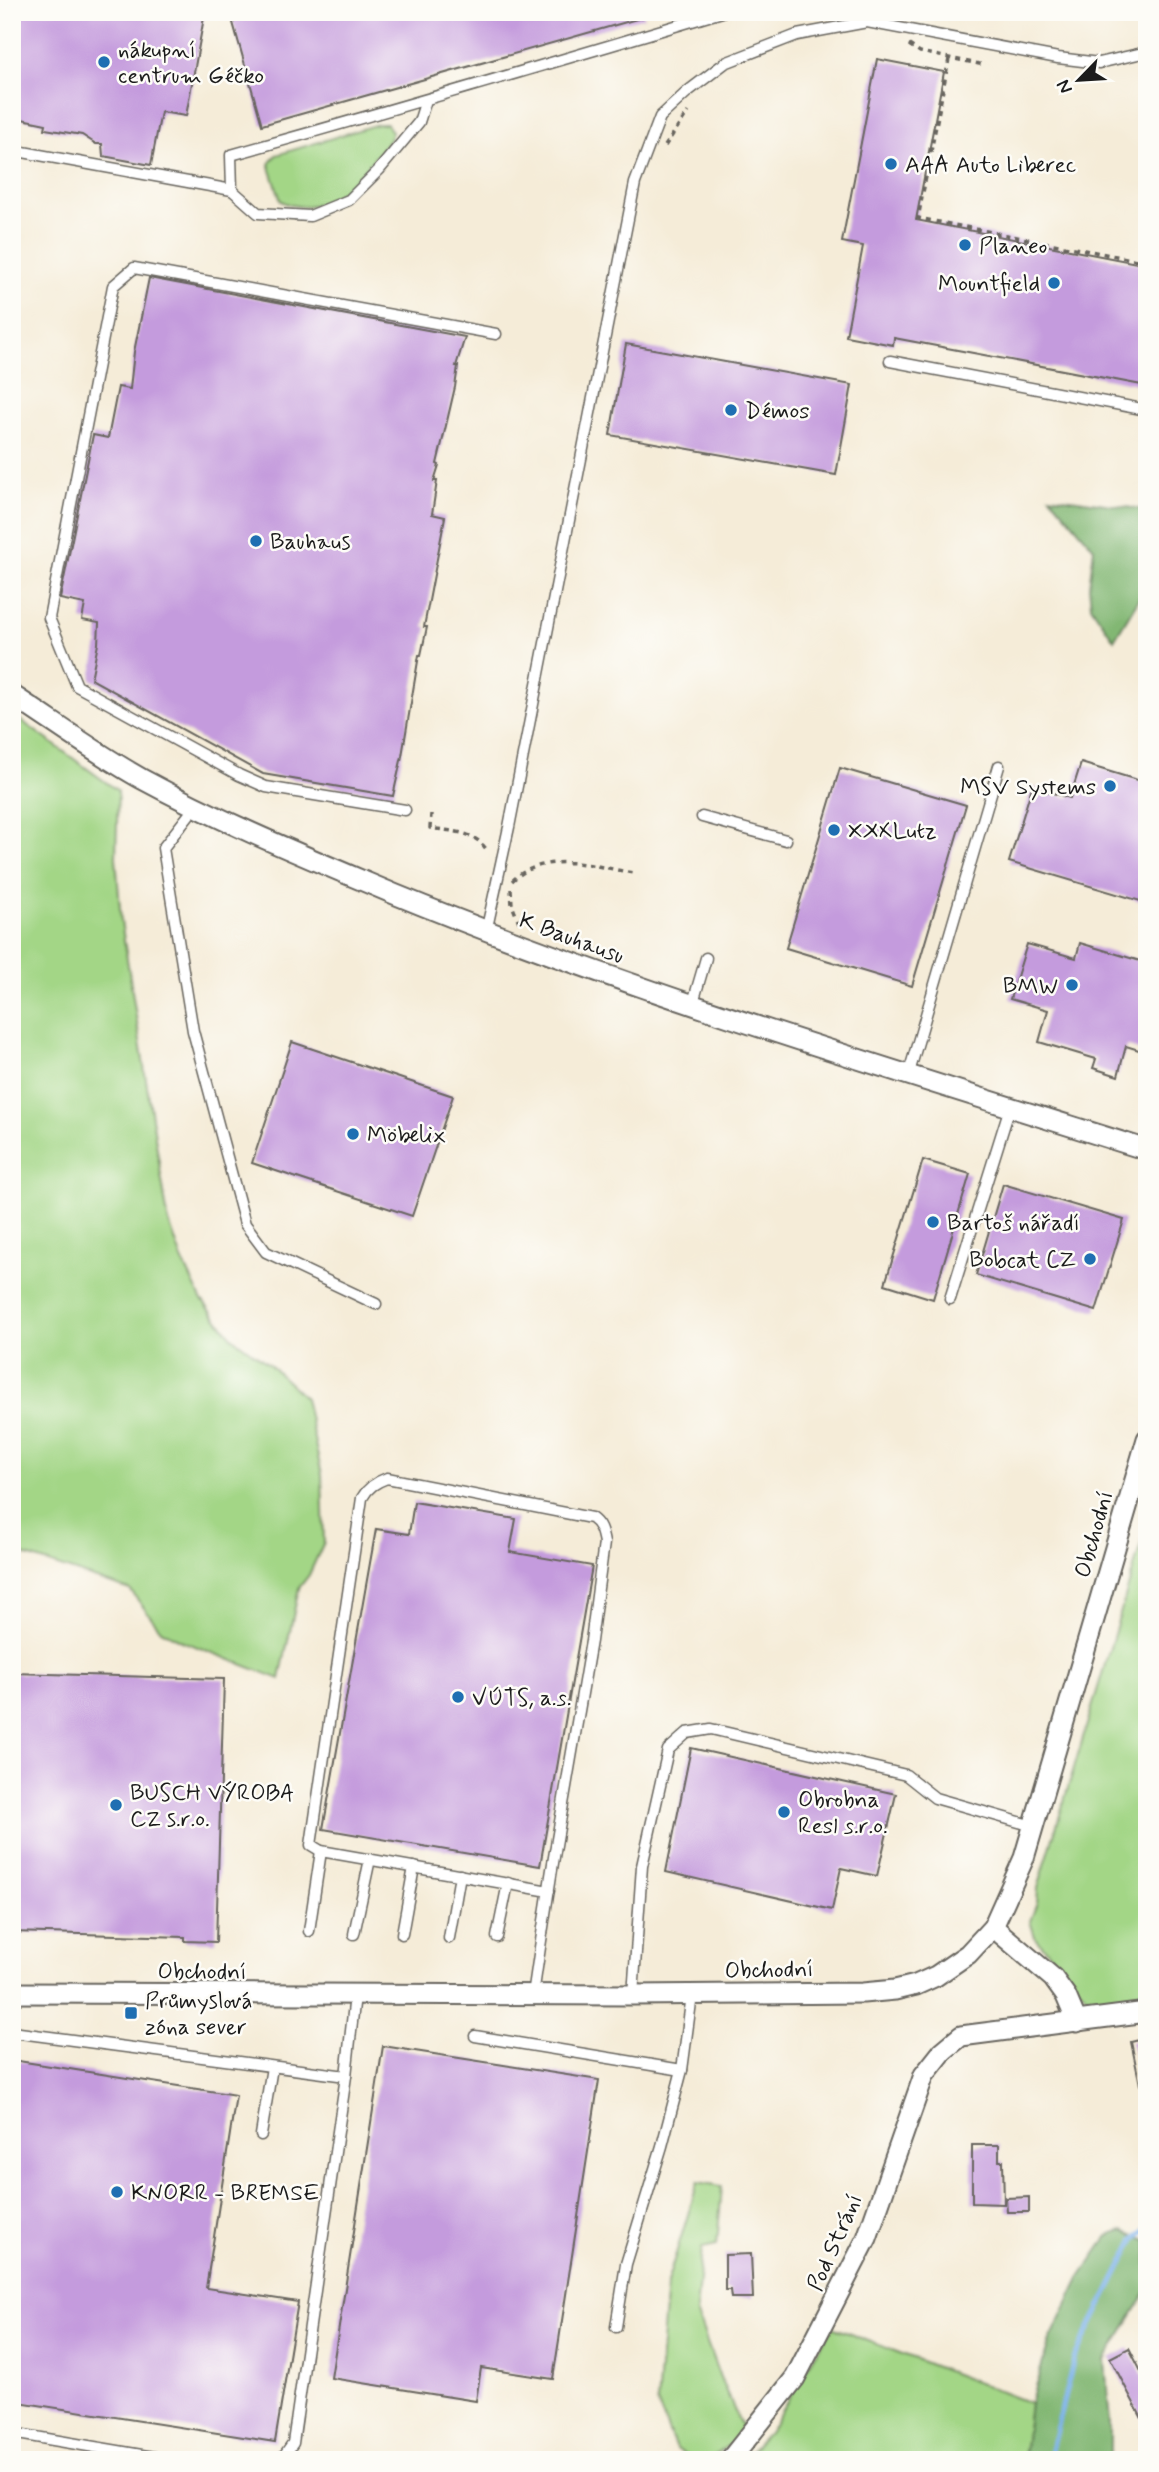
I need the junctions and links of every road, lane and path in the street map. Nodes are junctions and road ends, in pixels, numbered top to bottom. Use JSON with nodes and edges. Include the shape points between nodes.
{"nodes":[{"id":1,"x":717,"y":13,"type":"edge"},
{"id":2,"x":904,"y":41,"type":"dead end"},
{"id":3,"x":1147,"y":52,"type":"edge"},
{"id":4,"x":949,"y":59,"type":"junction"},
{"id":5,"x":984,"y":65,"type":"dead end"},
{"id":6,"x":426,"y":100,"type":"junction"},
{"id":7,"x":692,"y":108,"type":"dead end"},
{"id":8,"x":12,"y":150,"type":"edge"},
{"id":9,"x":661,"y":155,"type":"dead end"},
{"id":10,"x":232,"y":190,"type":"junction"},
{"id":11,"x":1147,"y":262,"type":"edge"},
{"id":12,"x":496,"y":334,"type":"dead end"},
{"id":13,"x":890,"y":361,"type":"dead end"},
{"id":14,"x":1147,"y":410,"type":"edge"},
{"id":15,"x":12,"y":695,"type":"edge"},
{"id":16,"x":999,"y":766,"type":"dead end"},
{"id":17,"x":195,"y":807,"type":"junction"},
{"id":18,"x":405,"y":810,"type":"dead end"},
{"id":19,"x":431,"y":814,"type":"dead end"},
{"id":20,"x":702,"y":817,"type":"dead end"},
{"id":21,"x":786,"y":840,"type":"dead end"},
{"id":22,"x":491,"y":859,"type":"dead end"},
{"id":23,"x":633,"y":873,"type":"dead end"},
{"id":24,"x":512,"y":881,"type":"dead end"},
{"id":25,"x":486,"y":932,"type":"junction"},
{"id":26,"x":706,"y":958,"type":"dead end"},
{"id":27,"x":692,"y":1006,"type":"junction"},
{"id":28,"x":908,"y":1076,"type":"junction"},
{"id":29,"x":1010,"y":1107,"type":"junction"},
{"id":30,"x":1147,"y":1150,"type":"edge"},
{"id":31,"x":950,"y":1299,"type":"dead end"},
{"id":32,"x":376,"y":1304,"type":"dead end"},
{"id":33,"x":1147,"y":1439,"type":"edge"},
{"id":34,"x":1033,"y":1826,"type":"junction"},
{"id":35,"x":321,"y":1851,"type":"junction"},
{"id":36,"x":370,"y":1859,"type":"junction"},
{"id":37,"x":414,"y":1867,"type":"junction"},
{"id":38,"x":460,"y":1875,"type":"junction"},
{"id":39,"x":508,"y":1884,"type":"junction"},
{"id":40,"x":549,"y":1891,"type":"junction"},
{"id":41,"x":993,"y":1927,"type":"junction"},
{"id":42,"x":309,"y":1931,"type":"dead end"},
{"id":43,"x":354,"y":1934,"type":"dead end"},
{"id":44,"x":402,"y":1934,"type":"dead end"},
{"id":45,"x":497,"y":1937,"type":"dead end"},
{"id":46,"x":449,"y":1938,"type":"dead end"},
{"id":47,"x":12,"y":1993,"type":"edge"},
{"id":48,"x":692,"y":1994,"type":"junction"},
{"id":49,"x":355,"y":1995,"type":"junction"},
{"id":50,"x":533,"y":1995,"type":"junction"},
{"id":51,"x":633,"y":1995,"type":"junction"},
{"id":52,"x":1147,"y":2012,"type":"edge"},
{"id":53,"x":1077,"y":2022,"type":"junction"},
{"id":54,"x":12,"y":2032,"type":"edge"},
{"id":55,"x":475,"y":2036,"type":"dead end"},
{"id":56,"x":272,"y":2067,"type":"junction"},
{"id":57,"x":682,"y":2070,"type":"junction"},
{"id":58,"x":346,"y":2076,"type":"junction"},
{"id":59,"x":261,"y":2135,"type":"dead end"},
{"id":60,"x":616,"y":2327,"type":"dead end"},
{"id":61,"x":12,"y":2433,"type":"edge"},
{"id":62,"x":114,"y":2455,"type":"edge"},
{"id":63,"x":171,"y":2460,"type":"edge"},
{"id":64,"x":281,"y":2460,"type":"edge"},
{"id":65,"x":730,"y":2460,"type":"edge"}],
"edges":[{"from":1,"to":6,"type":"lane"},
{"from":2,"to":4,"type":"path","via":[[920,52]]},
{"from":3,"to":25,"type":"lane","via":[[1089,62],[867,22],[797,34],[725,62],[660,117],[635,183]]},
{"from":4,"to":5,"type":"path"},
{"from":4,"to":11,"type":"path","via":[[919,218]]},
{"from":6,"to":10,"type":"lane","via":[[231,155]]},
{"from":6,"to":10,"type":"lane","via":[[419,122],[349,201],[310,216],[258,213]]},
{"from":7,"to":9,"type":"path"},
{"from":8,"to":10,"type":"lane"},
{"from":12,"to":18,"type":"lane","via":[[134,268],[113,286],[59,565],[49,618],[77,686],[267,787]]},
{"from":13,"to":14,"type":"lane"},
{"from":15,"to":17,"type":"street","name":"K Bauhausu","via":[[139,777]]},
{"from":16,"to":28,"type":"lane"},
{"from":17,"to":25,"type":"street","name":"K Bauhausu"},
{"from":17,"to":32,"type":"lane","via":[[163,848],[193,1031],[245,1224],[266,1252]]},
{"from":19,"to":22,"type":"path","via":[[430,828],[479,838]]},
{"from":20,"to":21,"type":"lane"},
{"from":23,"to":24,"type":"path","via":[[567,861],[522,872]]},
{"from":25,"to":27,"type":"street","name":"K Bauhausu"},
{"from":26,"to":27,"type":"lane"},
{"from":27,"to":28,"type":"street","name":"K Bauhausu"},
{"from":28,"to":29,"type":"street","name":"K Bauhausu"},
{"from":29,"to":30,"type":"street","name":"K Bauhausu"},
{"from":29,"to":31,"type":"lane"},
{"from":33,"to":34,"type":"street","name":"Obchodní"},
{"from":34,"to":41,"type":"street","name":"Obchodní"},
{"from":34,"to":51,"type":"lane","via":[[935,1798],[906,1775],[711,1729],[687,1733],[668,1750],[642,1866]]},
{"from":35,"to":36,"type":"lane"},
{"from":35,"to":40,"type":"lane","via":[[311,1843],[362,1498],[387,1478],[590,1518],[603,1534],[591,1641]]},
{"from":35,"to":42,"type":"lane"},
{"from":36,"to":37,"type":"lane"},
{"from":36,"to":43,"type":"lane"},
{"from":37,"to":38,"type":"lane"},
{"from":37,"to":44,"type":"lane"},
{"from":38,"to":39,"type":"lane"},
{"from":38,"to":46,"type":"lane"},
{"from":39,"to":40,"type":"lane"},
{"from":39,"to":45,"type":"lane"},
{"from":40,"to":50,"type":"lane"},
{"from":41,"to":48,"type":"street","name":"Obchodní","via":[[968,1955],[936,1976],[895,1990]]},
{"from":41,"to":53,"type":"street","via":[[1054,1978]]},
{"from":47,"to":49,"type":"street","name":"Obchodní"},
{"from":48,"to":51,"type":"street","name":"Obchodní"},
{"from":48,"to":57,"type":"lane"},
{"from":49,"to":50,"type":"street","name":"Obchodní"},
{"from":49,"to":58,"type":"lane"},
{"from":50,"to":51,"type":"street","name":"Obchodní"},
{"from":52,"to":53,"type":"street"},
{"from":53,"to":65,"type":"street","name":"Pod Strání","via":[[961,2036],[943,2051],[925,2075],[867,2238],[795,2378]]},
{"from":54,"to":56,"type":"lane"},
{"from":55,"to":57,"type":"lane"},
{"from":56,"to":58,"type":"lane"},
{"from":56,"to":59,"type":"lane"},
{"from":57,"to":60,"type":"lane","via":[[626,2264]]},
{"from":58,"to":64,"type":"lane","via":[[293,2443]]},
{"from":61,"to":62,"type":"lane"},
{"from":62,"to":63,"type":"lane"}]}
